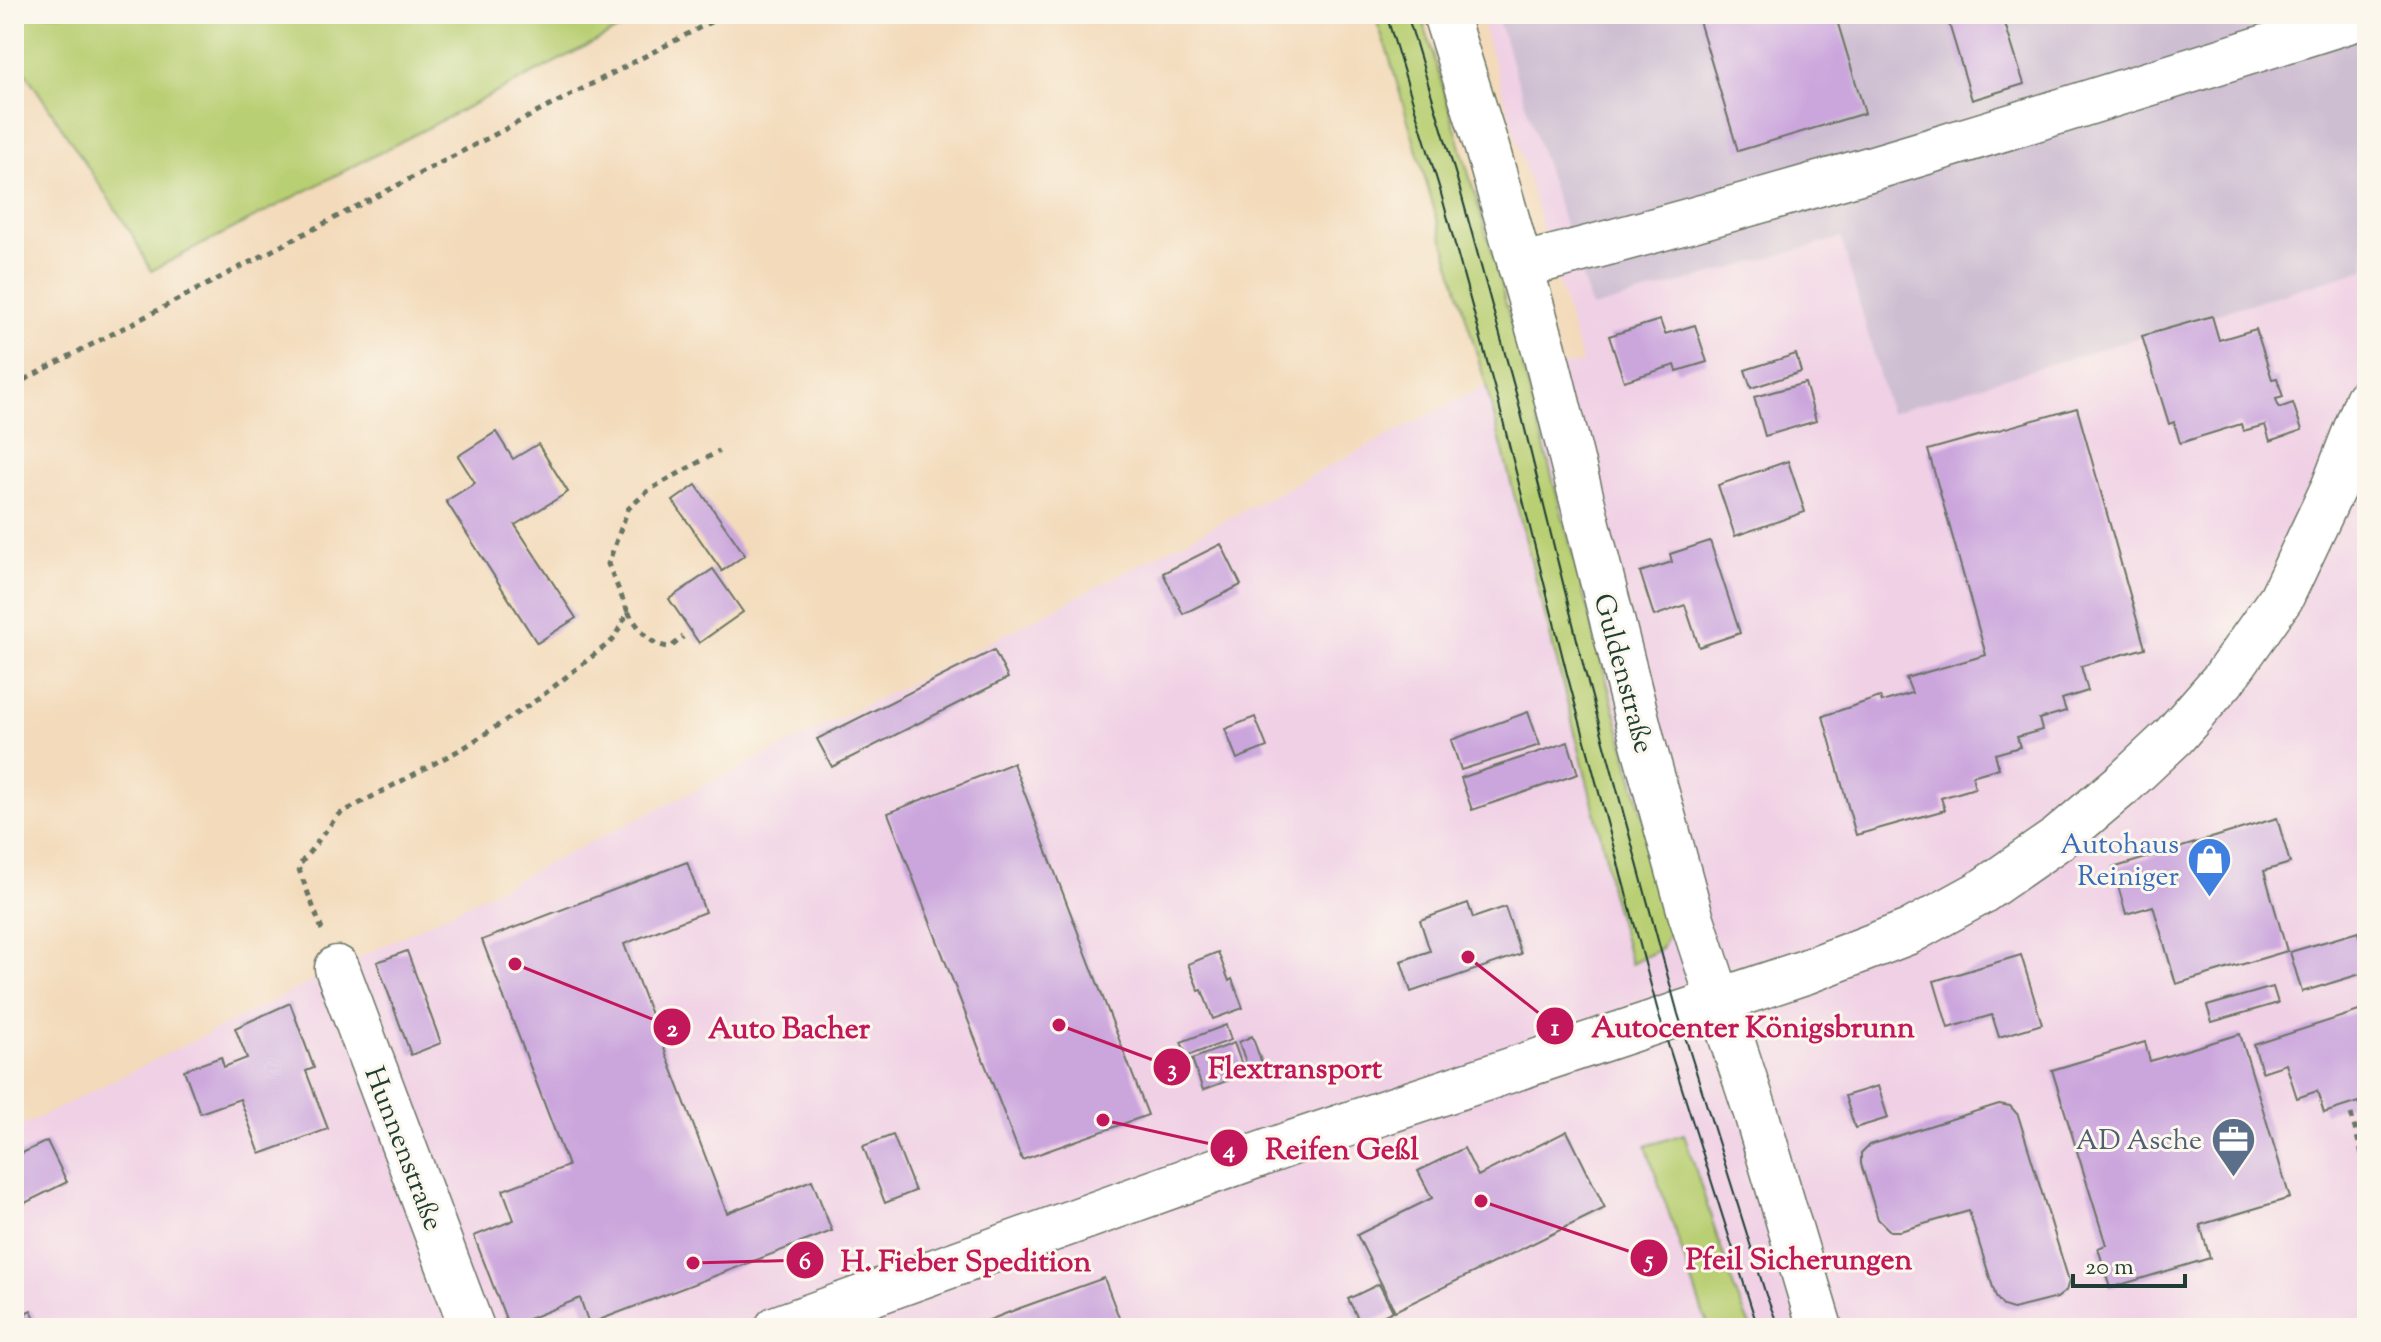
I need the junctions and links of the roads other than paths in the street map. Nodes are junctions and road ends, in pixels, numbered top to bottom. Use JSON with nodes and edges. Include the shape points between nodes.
{"nodes":[{"id":1,"x":1445,"y":14,"type":"edge"},
{"id":2,"x":2367,"y":15,"type":"edge"},
{"id":3,"x":1520,"y":266,"type":"junction"},
{"id":4,"x":2367,"y":400,"type":"edge"},
{"id":5,"x":337,"y":968,"type":"road end"},
{"id":6,"x":1718,"y":1000,"type":"junction"},
{"id":7,"x":472,"y":1328,"type":"edge"},
{"id":8,"x":777,"y":1328,"type":"edge"},
{"id":9,"x":1820,"y":1328,"type":"edge"}],
"edges":[{"from":1,"to":3,"type":"street","name":"Guldenstraße"},
{"from":2,"to":3,"type":"street","via":[[1787,194]]},
{"from":3,"to":6,"type":"street","name":"Guldenstraße","via":[[1643,743]]},
{"from":4,"to":6,"type":"street","via":[[2281,598],[2223,680],[2154,755],[2059,838],[1980,893],[1909,932]]},
{"from":5,"to":7,"type":"street","name":"Hunnenstraße"},
{"from":6,"to":8,"type":"street","via":[[1278,1147]]},
{"from":6,"to":9,"type":"street","name":"Guldenstraße"}]}
